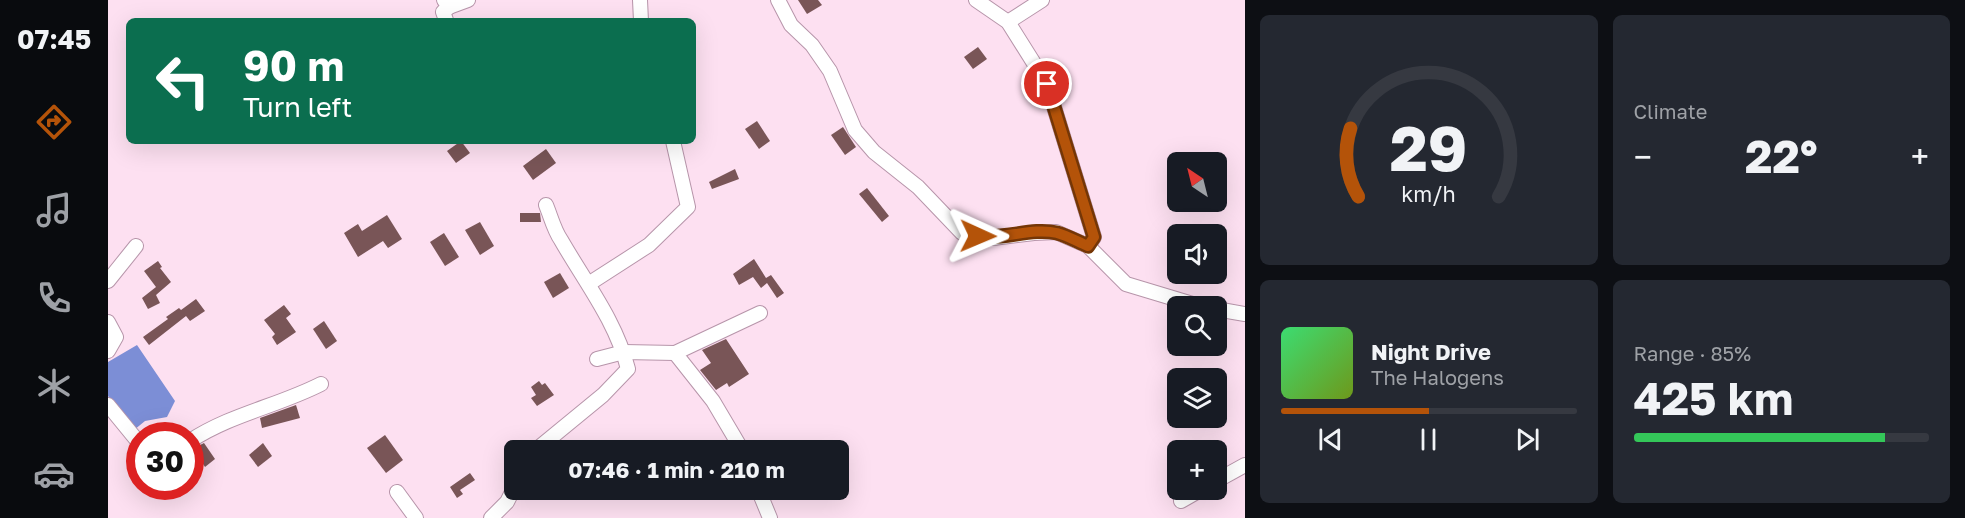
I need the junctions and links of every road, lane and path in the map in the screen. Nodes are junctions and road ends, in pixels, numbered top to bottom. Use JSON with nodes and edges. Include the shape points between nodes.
{"nodes":[{"id":1,"x":468,"y":0,"type":"edge"},
{"id":2,"x":640,"y":0,"type":"edge"},
{"id":3,"x":778,"y":0,"type":"edge"},
{"id":4,"x":976,"y":0,"type":"edge"},
{"id":5,"x":1042,"y":0,"type":"edge"},
{"id":6,"x":446,"y":9,"type":"edge"},
{"id":7,"x":641,"y":18,"type":"edge"},
{"id":8,"x":1008,"y":22,"type":"junction"},
{"id":9,"x":674,"y":144,"type":"edge"},
{"id":10,"x":546,"y":206,"type":"dead end"},
{"id":11,"x":136,"y":246,"type":"dead end"},
{"id":12,"x":1088,"y":246,"type":"junction"},
{"id":13,"x":108,"y":281,"type":"edge"},
{"id":14,"x":590,"y":283,"type":"junction"},
{"id":15,"x":1167,"y":296,"type":"edge"},
{"id":16,"x":1227,"y":311,"type":"edge"},
{"id":17,"x":760,"y":313,"type":"dead end"},
{"id":18,"x":1245,"y":314,"type":"edge"},
{"id":19,"x":108,"y":322,"type":"edge"},
{"id":20,"x":108,"y":351,"type":"edge"},
{"id":21,"x":624,"y":352,"type":"junction"},
{"id":22,"x":675,"y":353,"type":"junction"},
{"id":23,"x":597,"y":359,"type":"dead end"},
{"id":24,"x":321,"y":384,"type":"dead end"},
{"id":25,"x":108,"y":405,"type":"edge"},
{"id":26,"x":126,"y":427,"type":"edge"},
{"id":27,"x":204,"y":433,"type":"edge"},
{"id":28,"x":548,"y":440,"type":"edge"},
{"id":29,"x":736,"y":440,"type":"edge"},
{"id":30,"x":1245,"y":465,"type":"edge"},
{"id":31,"x":1227,"y":475,"type":"edge"},
{"id":32,"x":397,"y":492,"type":"dead end"},
{"id":33,"x":508,"y":500,"type":"edge"},
{"id":34,"x":763,"y":500,"type":"edge"},
{"id":35,"x":416,"y":518,"type":"edge"},
{"id":36,"x":491,"y":518,"type":"edge"},
{"id":37,"x":770,"y":518,"type":"edge"}],
"edges":[{"from":1,"to":6,"type":"street"},
{"from":2,"to":7,"type":"street"},
{"from":3,"to":12,"type":"street","via":[[791,25],[812,45],[830,72],[855,130],[962,233],[993,238],[1056,232]]},
{"from":4,"to":8,"type":"street"},
{"from":5,"to":8,"type":"street"},
{"from":8,"to":12,"type":"street","via":[[1047,84],[1094,237]]},
{"from":9,"to":14,"type":"street","via":[[688,207],[649,245]]},
{"from":10,"to":14,"type":"street","via":[[560,239]]},
{"from":11,"to":13,"type":"street"},
{"from":12,"to":15,"type":"street","via":[[1126,284]]},
{"from":14,"to":21,"type":"street"},
{"from":16,"to":18,"type":"street"},
{"from":17,"to":22,"type":"street"},
{"from":19,"to":20,"type":"street","via":[[116,337]]},
{"from":21,"to":22,"type":"street"},
{"from":21,"to":23,"type":"street"},
{"from":21,"to":28,"type":"street","via":[[628,369]]},
{"from":22,"to":29,"type":"street","via":[[713,400]]},
{"from":24,"to":27,"type":"street"},
{"from":25,"to":26,"type":"street"},
{"from":30,"to":31,"type":"street"},
{"from":32,"to":35,"type":"street"},
{"from":33,"to":36,"type":"street"},
{"from":34,"to":37,"type":"street"}]}
